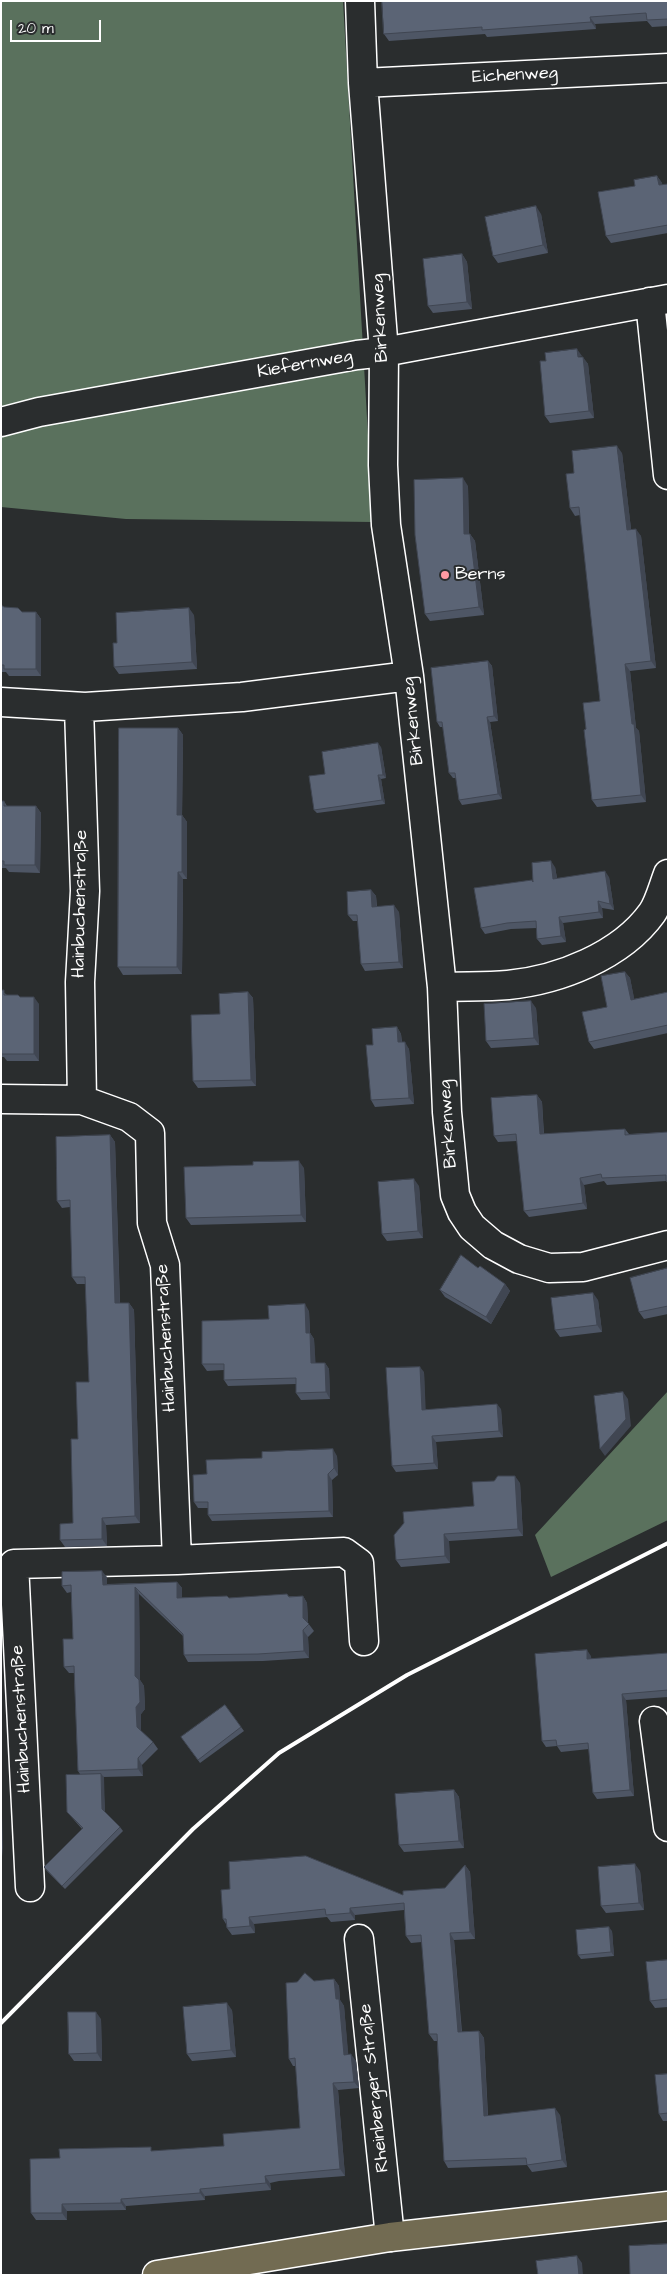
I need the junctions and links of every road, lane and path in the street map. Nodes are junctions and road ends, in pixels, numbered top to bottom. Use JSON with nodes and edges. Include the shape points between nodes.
{"nodes":[{"id":1,"x":360,"y":1,"type":"edge"},
{"id":2,"x":668,"y":68,"type":"edge"},
{"id":3,"x":362,"y":83,"type":"junction"},
{"id":4,"x":659,"y":300,"type":"edge"},
{"id":5,"x":384,"y":352,"type":"junction"},
{"id":6,"x":1,"y":422,"type":"edge"},
{"id":7,"x":668,"y":475,"type":"edge"},
{"id":8,"x":409,"y":676,"type":"junction"},
{"id":9,"x":1,"y":702,"type":"edge"},
{"id":10,"x":79,"y":708,"type":"junction"},
{"id":11,"x":668,"y":874,"type":"edge"},
{"id":12,"x":442,"y":987,"type":"junction"},
{"id":13,"x":1,"y":1099,"type":"edge"},
{"id":14,"x":82,"y":1100,"type":"junction"},
{"id":15,"x":668,"y":1245,"type":"edge"},
{"id":16,"x":177,"y":1560,"type":"junction"},
{"id":17,"x":364,"y":1641,"type":"dead end"},
{"id":18,"x":654,"y":1721,"type":"dead end"},
{"id":19,"x":668,"y":1827,"type":"edge"},
{"id":20,"x":30,"y":1887,"type":"dead end"},
{"id":21,"x":359,"y":1939,"type":"dead end"},
{"id":22,"x":668,"y":2206,"type":"edge"},
{"id":23,"x":390,"y":2237,"type":"junction"},
{"id":24,"x":157,"y":2275,"type":"edge"}],
"edges":[{"from":1,"to":3,"type":"street","name":"Birkenweg"},
{"from":2,"to":3,"type":"street","name":"Eichenweg"},
{"from":3,"to":5,"type":"street","name":"Birkenweg"},
{"from":4,"to":5,"type":"street","name":"Kiefernweg"},
{"from":4,"to":7,"type":"street"},
{"from":5,"to":6,"type":"street","name":"Kiefernweg","via":[[48,410]]},
{"from":5,"to":8,"type":"street","name":"Birkenweg","via":[[386,525]]},
{"from":8,"to":10,"type":"street","via":[[242,697]]},
{"from":8,"to":12,"type":"street","name":"Birkenweg"},
{"from":9,"to":10,"type":"street"},
{"from":10,"to":14,"type":"street","name":"Hainbuchenstraße","via":[[85,891],[80,982]]},
{"from":11,"to":12,"type":"street","via":[[652,912],[630,937],[598,958],[556,976],[508,985]]},
{"from":12,"to":15,"type":"street","name":"Birkenweg","via":[[447,1112],[455,1195],[472,1227],[493,1245],[519,1259],[549,1268],[583,1267]]},
{"from":13,"to":14,"type":"street","name":"Hainbuchenstraße"},
{"from":14,"to":16,"type":"street","name":"Hainbuchenstraße","via":[[129,1117],[150,1133],[152,1223],[165,1265]]},
{"from":16,"to":17,"type":"street","name":"Hainbuchenstraße","via":[[344,1552],[359,1563]]},
{"from":16,"to":20,"type":"street","name":"Hainbuchenstraße","via":[[14,1564]]},
{"from":18,"to":19,"type":"street"},
{"from":21,"to":23,"type":"street","name":"Rheinberger Straße"},
{"from":22,"to":23,"type":"main road"},
{"from":23,"to":24,"type":"main road"}]}
